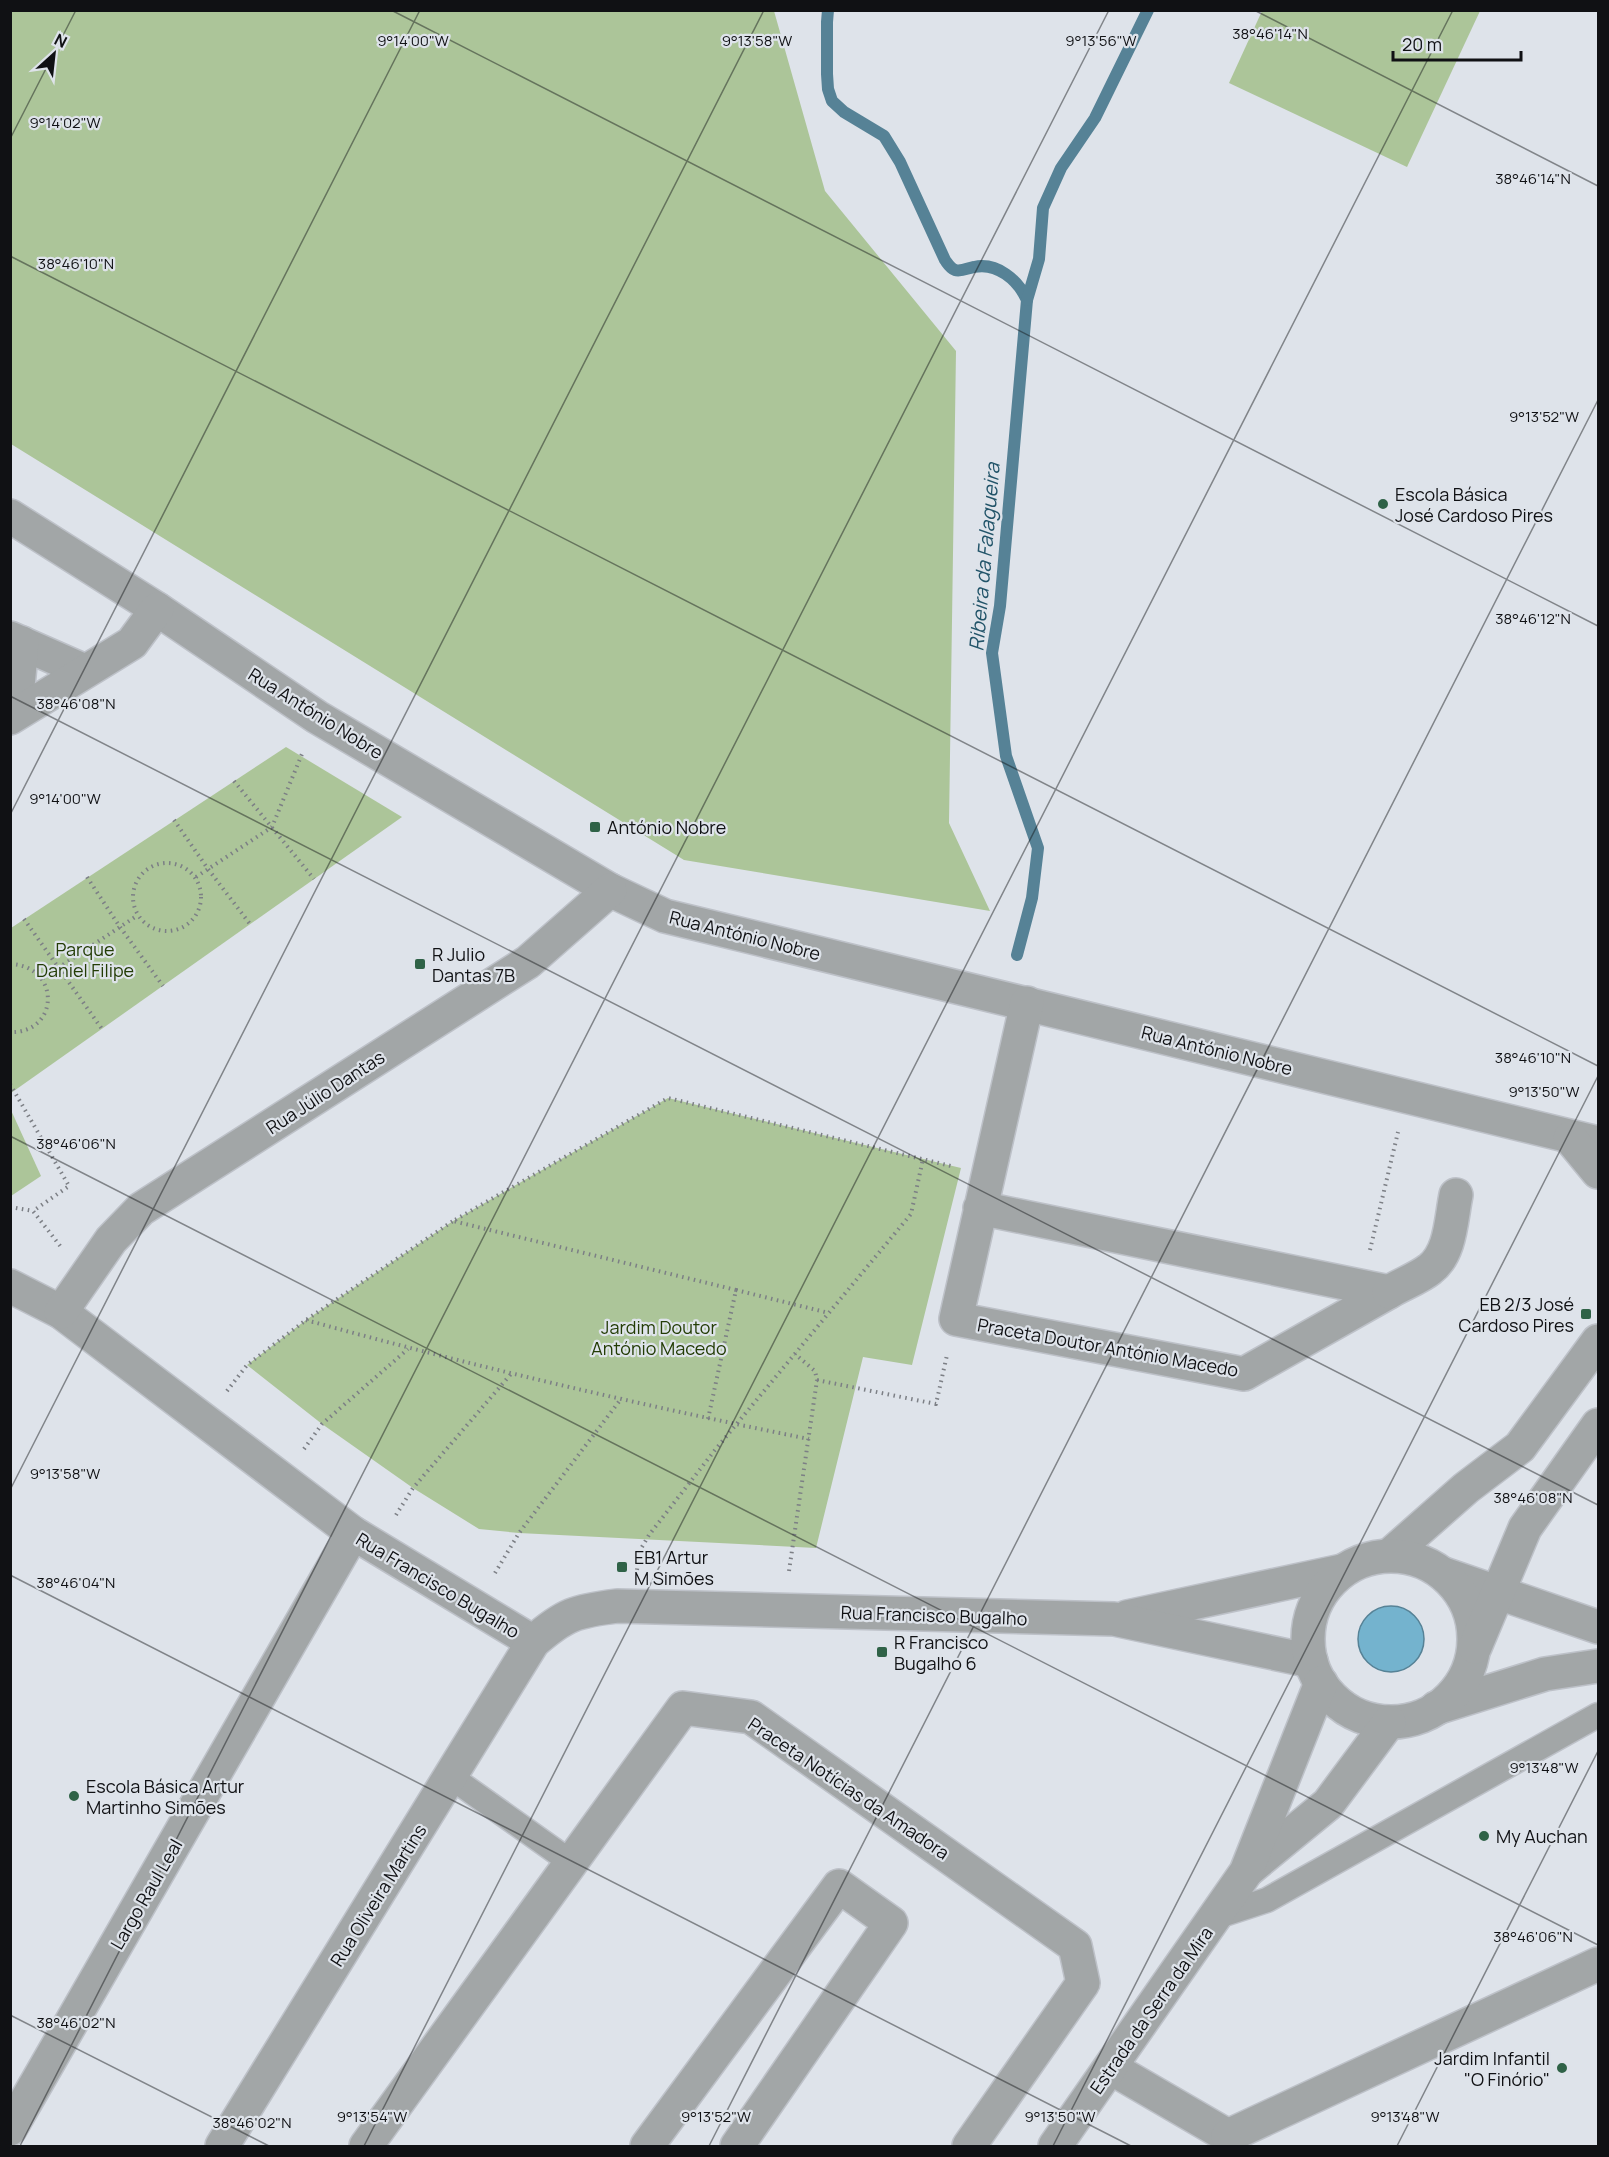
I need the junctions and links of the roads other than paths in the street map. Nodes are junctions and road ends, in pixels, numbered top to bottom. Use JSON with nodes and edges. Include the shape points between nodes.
{"nodes":[{"id":1,"x":10,"y":516,"type":"edge"},
{"id":2,"x":158,"y":609,"type":"junction"},
{"id":3,"x":16,"y":641,"type":"edge"},
{"id":4,"x":85,"y":671,"type":"junction"},
{"id":5,"x":10,"y":706,"type":"edge"},
{"id":6,"x":10,"y":718,"type":"edge"},
{"id":7,"x":610,"y":890,"type":"junction"},
{"id":8,"x":1027,"y":1003,"type":"junction"},
{"id":9,"x":1584,"y":1140,"type":"edge"},
{"id":10,"x":1599,"y":1172,"type":"edge"},
{"id":11,"x":1456,"y":1195,"type":"dead end"},
{"id":12,"x":980,"y":1208,"type":"junction"},
{"id":13,"x":10,"y":1286,"type":"edge"},
{"id":14,"x":1375,"y":1289,"type":"junction"},
{"id":15,"x":61,"y":1312,"type":"junction"},
{"id":16,"x":1599,"y":1341,"type":"edge"},
{"id":17,"x":1599,"y":1425,"type":"edge"},
{"id":18,"x":353,"y":1533,"type":"junction"},
{"id":19,"x":1390,"y":1555,"type":"junction"},
{"id":20,"x":1342,"y":1571,"type":"junction"},
{"id":21,"x":1444,"y":1574,"type":"junction"},
{"id":22,"x":1497,"y":1592,"type":"junction"},
{"id":23,"x":1114,"y":1619,"type":"junction"},
{"id":24,"x":1599,"y":1627,"type":"edge"},
{"id":25,"x":533,"y":1642,"type":"junction"},
{"id":26,"x":1474,"y":1648,"type":"junction"},
{"id":27,"x":1599,"y":1666,"type":"edge"},
{"id":28,"x":1316,"y":1672,"type":"junction"},
{"id":29,"x":1436,"y":1708,"type":"junction"},
{"id":30,"x":1599,"y":1714,"type":"edge"},
{"id":31,"x":1389,"y":1722,"type":"junction"},
{"id":32,"x":451,"y":1777,"type":"junction"},
{"id":33,"x":572,"y":1863,"type":"junction"},
{"id":34,"x":1246,"y":1872,"type":"junction"},
{"id":35,"x":1215,"y":1917,"type":"junction"},
{"id":36,"x":1599,"y":1964,"type":"edge"},
{"id":37,"x":1111,"y":2068,"type":"junction"},
{"id":38,"x":10,"y":2129,"type":"edge"},
{"id":39,"x":1226,"y":2141,"type":"edge"},
{"id":40,"x":222,"y":2146,"type":"edge"},
{"id":41,"x":366,"y":2146,"type":"edge"},
{"id":42,"x":647,"y":2146,"type":"edge"},
{"id":43,"x":737,"y":2146,"type":"edge"},
{"id":44,"x":969,"y":2146,"type":"edge"},
{"id":45,"x":1055,"y":2146,"type":"edge"}],
"edges":[{"from":1,"to":2,"type":"street","name":"Rua António Nobre"},
{"from":2,"to":4,"type":"street","via":[[132,643]]},
{"from":2,"to":7,"type":"street","name":"Rua António Nobre","via":[[317,717]]},
{"from":3,"to":4,"type":"street"},
{"from":3,"to":5,"type":"street","via":[[18,686]]},
{"from":4,"to":6,"type":"street"},
{"from":7,"to":8,"type":"street","name":"Rua António Nobre","via":[[665,915]]},
{"from":7,"to":15,"type":"street","name":"Rua Júlio Dantas","via":[[528,962],[141,1209],[111,1240]]},
{"from":8,"to":9,"type":"street","name":"Rua António Nobre"},
{"from":8,"to":12,"type":"street","name":"Praceta Doutor António Macedo"},
{"from":9,"to":10,"type":"street","name":"Rua António Nobre"},
{"from":11,"to":14,"type":"street","name":"Praceta Doutor António Macedo","via":[[1447,1244],[1439,1260],[1430,1269]]},
{"from":12,"to":14,"type":"street"},
{"from":12,"to":14,"type":"street","name":"Praceta Doutor António Macedo","via":[[956,1319],[1244,1374]]},
{"from":13,"to":15,"type":"street","name":"Rua Francisco Bugalho"},
{"from":15,"to":18,"type":"street","name":"Rua Francisco Bugalho"},
{"from":16,"to":19,"type":"street","via":[[1520,1447]]},
{"from":17,"to":22,"type":"street","via":[[1525,1528]]},
{"from":18,"to":25,"type":"street","name":"Rua Francisco Bugalho"},
{"from":18,"to":38,"type":"street","name":"Largo Raul Leal"},
{"from":19,"to":20,"type":"street","via":[[1365,1559]]},
{"from":19,"to":21,"type":"street","via":[[1418,1560]]},
{"from":20,"to":23,"type":"street","name":"Rua Francisco Bugalho"},
{"from":20,"to":28,"type":"street","via":[[1324,1589],[1312,1611],[1308,1636]]},
{"from":21,"to":22,"type":"street"},
{"from":21,"to":26,"type":"street","via":[[1466,1601],[1473,1624]]},
{"from":22,"to":24,"type":"street"},
{"from":22,"to":26,"type":"street"},
{"from":23,"to":25,"type":"street","name":"Rua Francisco Bugalho","via":[[617,1606],[584,1610],[556,1621]]},
{"from":23,"to":28,"type":"street","name":"Rua Francisco Bugalho"},
{"from":25,"to":32,"type":"street","name":"Rua Oliveira Martins"},
{"from":26,"to":29,"type":"street","via":[[1468,1672],[1455,1692]]},
{"from":27,"to":29,"type":"street","via":[[1545,1674]]},
{"from":28,"to":31,"type":"street","via":[[1339,1704],[1363,1717]]},
{"from":28,"to":34,"type":"street","name":"Estrada da Serra da Mira"},
{"from":29,"to":31,"type":"street","via":[[1414,1719]]},
{"from":30,"to":35,"type":"lane","via":[[1267,1900]]},
{"from":31,"to":34,"type":"street","name":"Estrada da Serra da Mira","via":[[1328,1804]]},
{"from":32,"to":33,"type":"lane"},
{"from":32,"to":40,"type":"street","name":"Rua Oliveira Martins"},
{"from":33,"to":41,"type":"street","name":"Praceta Notícias da Amadora"},
{"from":33,"to":44,"type":"street","name":"Praceta Notícias da Amadora","via":[[683,1708],[751,1717],[1066,1939],[1075,1946],[1083,1983]]},
{"from":34,"to":35,"type":"street","name":"Estrada da Serra da Mira"},
{"from":35,"to":37,"type":"street","name":"Estrada da Serra da Mira"},
{"from":36,"to":39,"type":"street"},
{"from":37,"to":39,"type":"street"},
{"from":37,"to":45,"type":"street","name":"Estrada da Serra da Mira"},
{"from":42,"to":43,"type":"street","via":[[839,1886],[891,1923]]}]}
